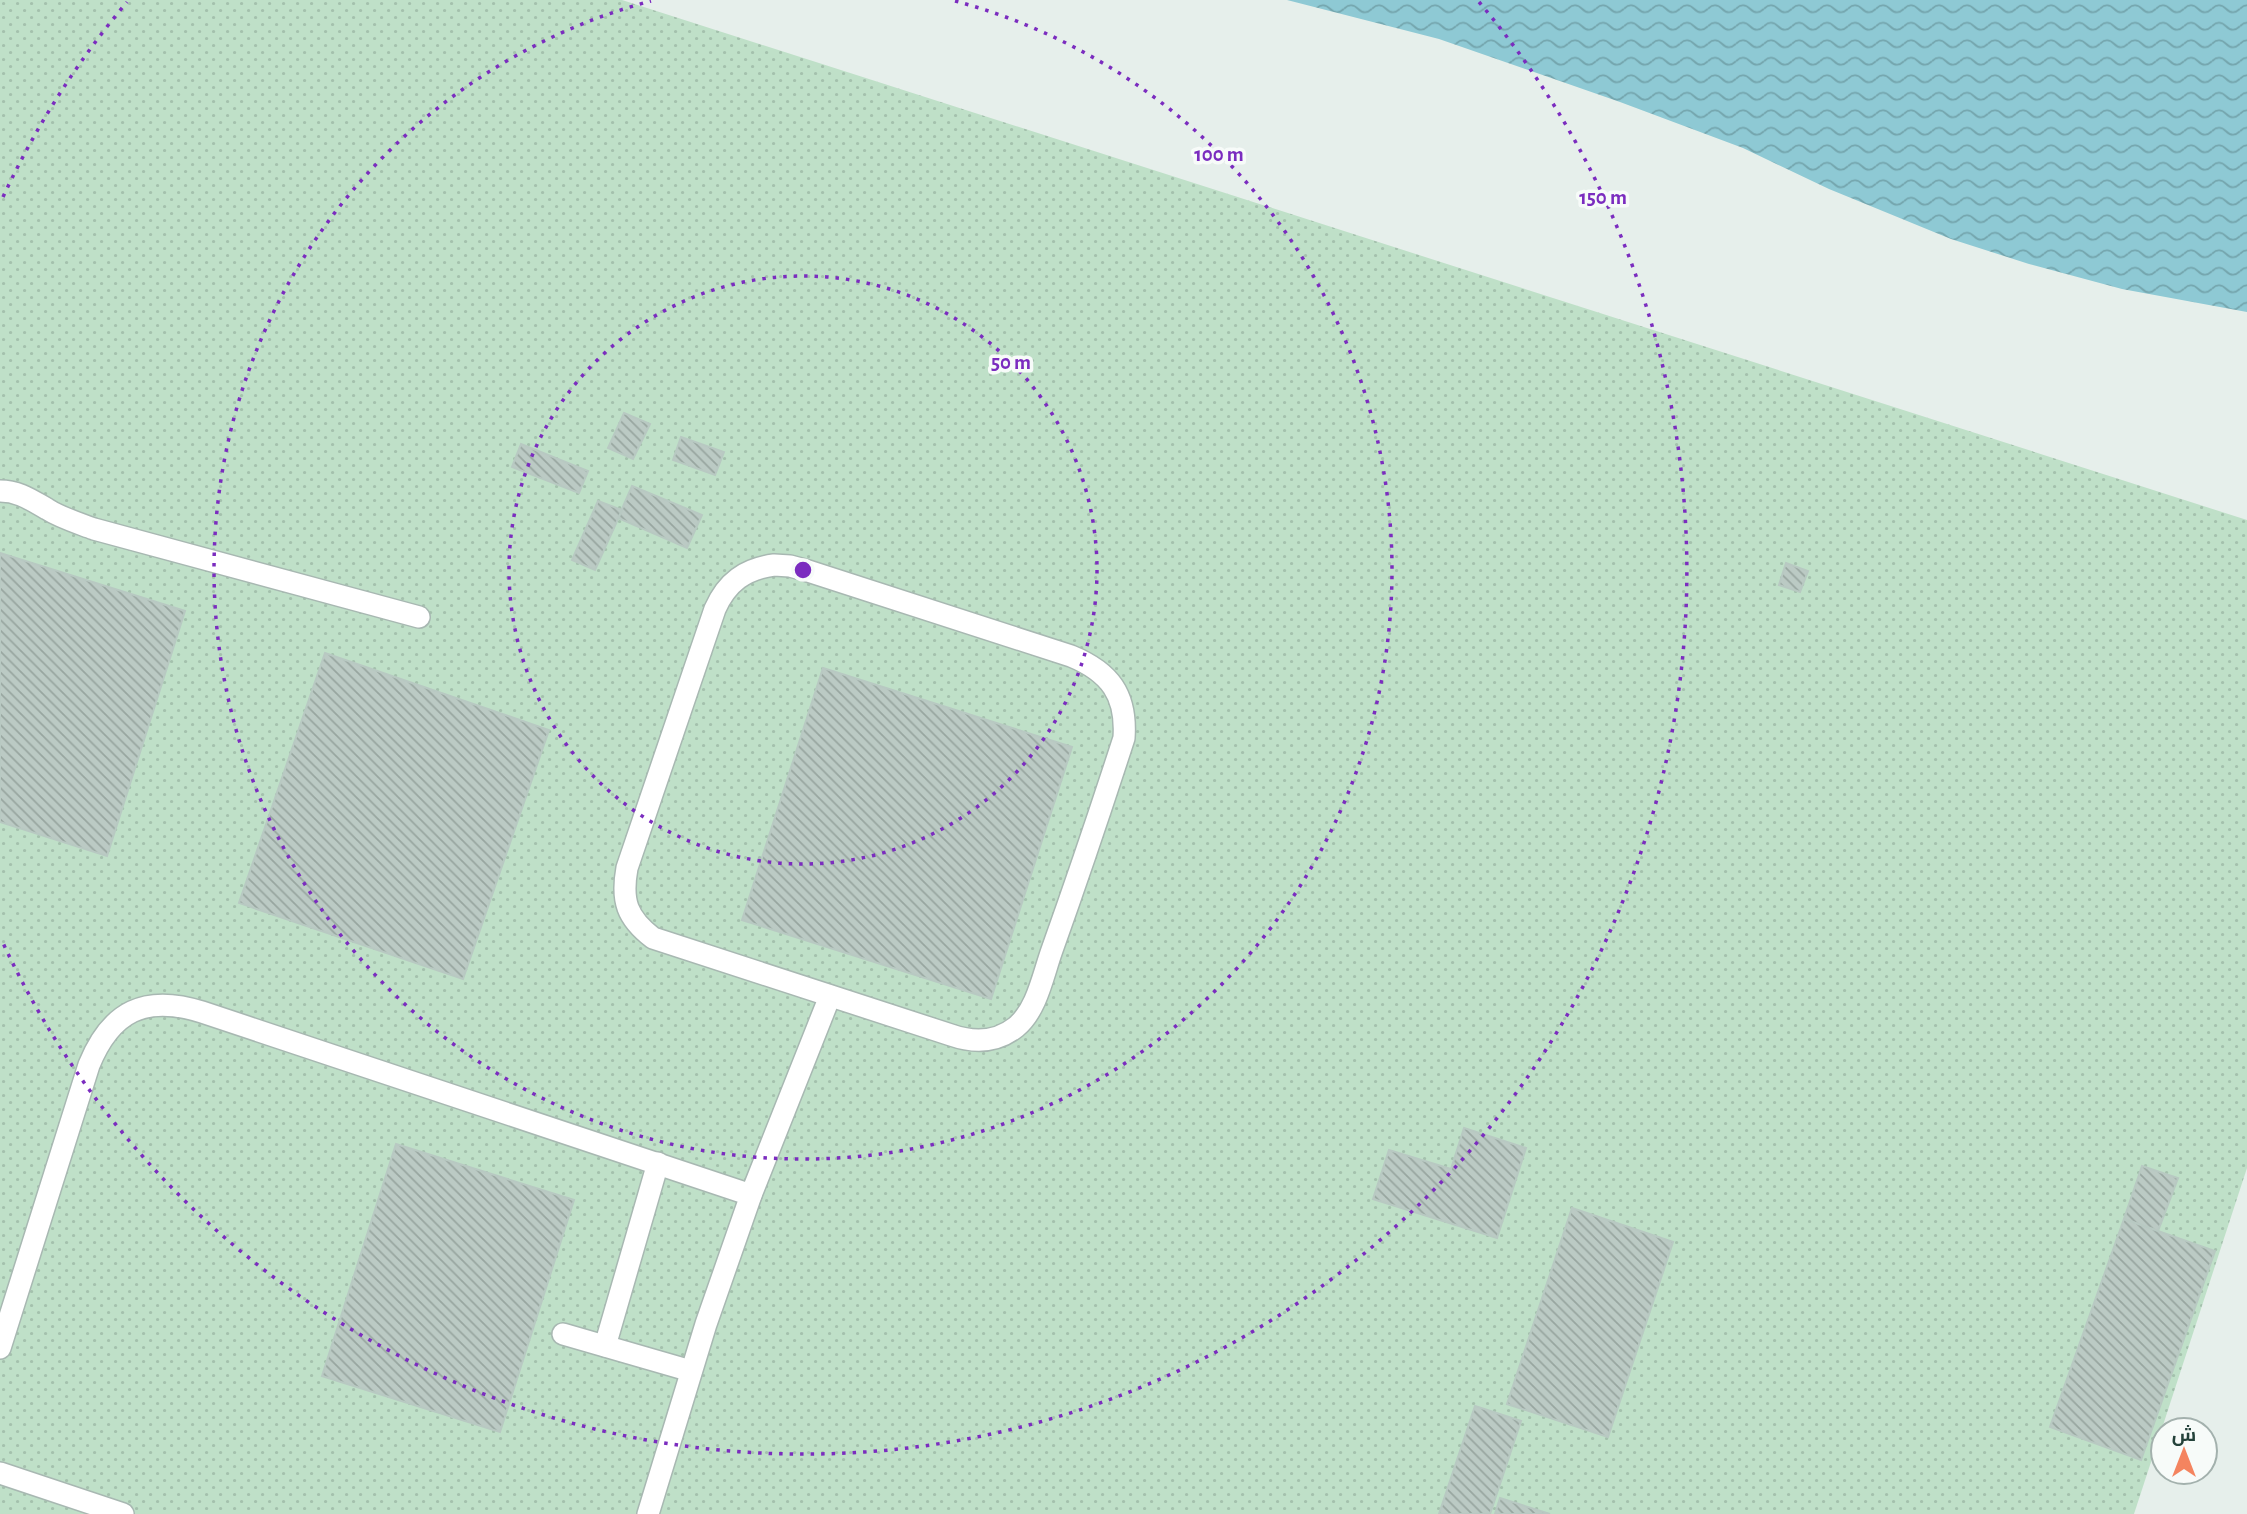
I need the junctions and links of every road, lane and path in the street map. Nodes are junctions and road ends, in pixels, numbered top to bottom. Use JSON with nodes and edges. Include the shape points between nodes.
{"nodes":[{"id":1,"x":0,"y":491,"type":"edge"},
{"id":2,"x":419,"y":617,"type":"dead end"},
{"id":3,"x":830,"y":996,"type":"junction"},
{"id":4,"x":658,"y":1163,"type":"junction"},
{"id":5,"x":751,"y":1195,"type":"junction"},
{"id":6,"x":563,"y":1334,"type":"dead end"},
{"id":7,"x":605,"y":1346,"type":"junction"},
{"id":8,"x":0,"y":1348,"type":"edge"},
{"id":9,"x":691,"y":1371,"type":"junction"},
{"id":10,"x":0,"y":1473,"type":"edge"},
{"id":11,"x":123,"y":1514,"type":"edge"},
{"id":12,"x":648,"y":1514,"type":"edge"}],
"edges":[{"from":1,"to":2,"type":"lane","via":[[30,497],[47,510],[94,529]]},
{"from":3,"to":3,"type":"lane","via":[[653,938],[641,929],[625,900],[628,869],[715,609],[721,594],[758,567],[805,570],[1087,663],[1114,687],[1125,720],[1121,747],[1062,921],[1029,1012],[1018,1026],[986,1041],[968,1041]]},
{"from":3,"to":5,"type":"lane"},
{"from":4,"to":5,"type":"lane"},
{"from":4,"to":7,"type":"lane"},
{"from":4,"to":8,"type":"lane","via":[[190,1008],[155,1004],[112,1024],[98,1043]]},
{"from":5,"to":9,"type":"lane"},
{"from":6,"to":7,"type":"lane"},
{"from":7,"to":9,"type":"lane"},
{"from":9,"to":12,"type":"lane"},
{"from":10,"to":11,"type":"lane"}]}
